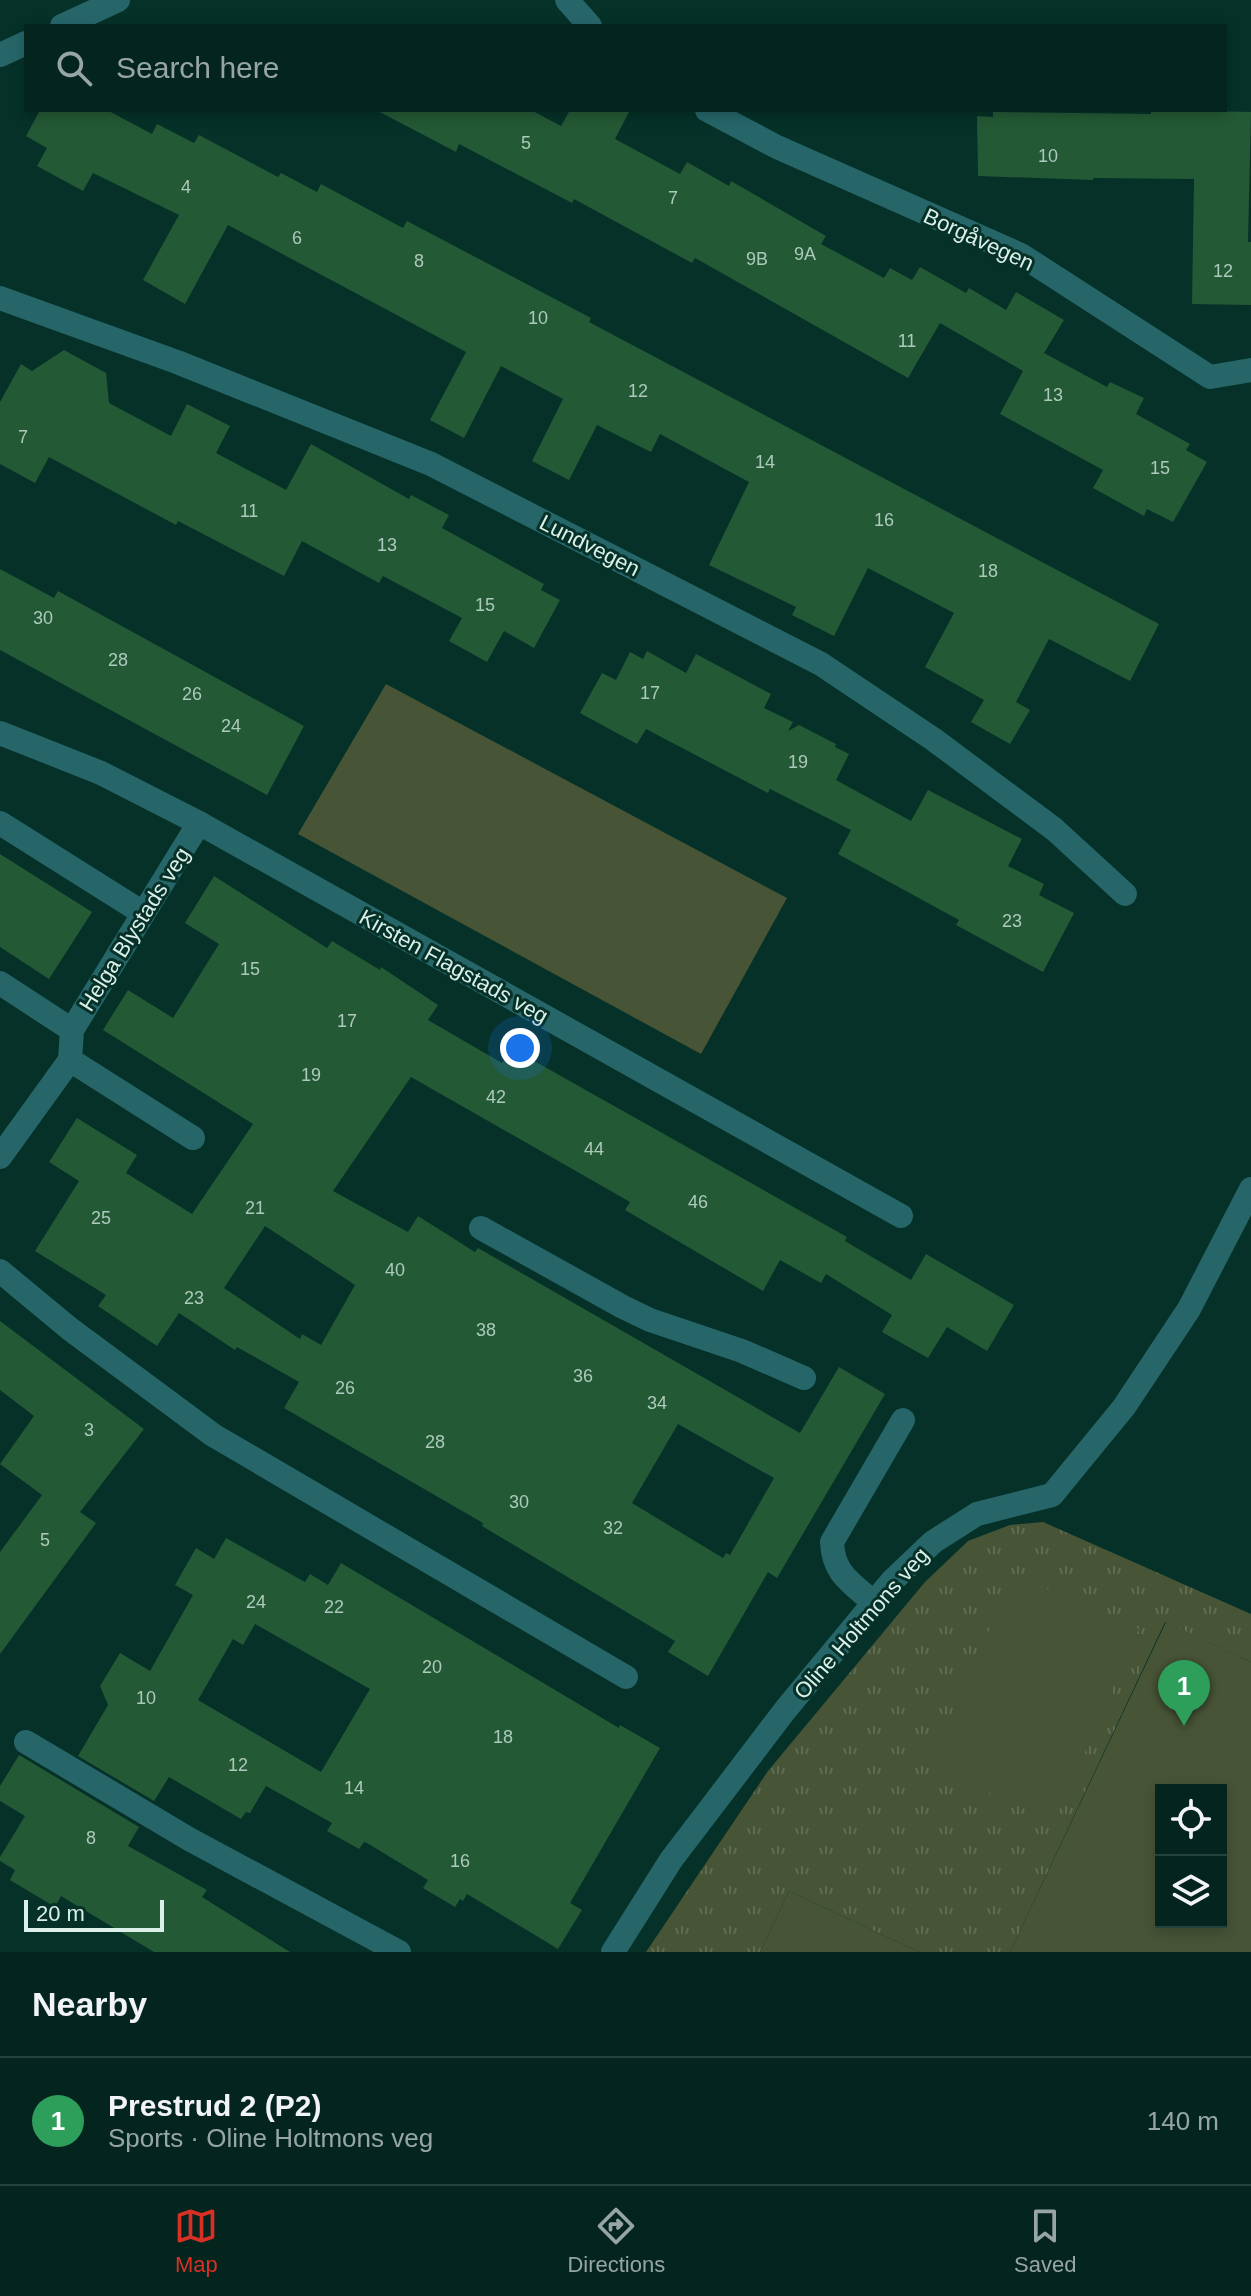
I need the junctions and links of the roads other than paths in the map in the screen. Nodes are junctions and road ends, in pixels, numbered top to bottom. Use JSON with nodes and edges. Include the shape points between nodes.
{"nodes":[{"id":1,"x":567,"y":0,"type":"edge"},
{"id":2,"x":112,"y":1,"type":"edge"},
{"id":3,"x":66,"y":24,"type":"edge"},
{"id":4,"x":588,"y":24,"type":"edge"},
{"id":5,"x":24,"y":44,"type":"edge"},
{"id":6,"x":0,"y":55,"type":"edge"},
{"id":7,"x":711,"y":112,"type":"edge"},
{"id":8,"x":0,"y":298,"type":"edge"},
{"id":9,"x":1246,"y":371,"type":"edge"},
{"id":10,"x":0,"y":733,"type":"edge"},
{"id":11,"x":0,"y":823,"type":"edge"},
{"id":12,"x":199,"y":823,"type":"junction"},
{"id":13,"x":1125,"y":894,"type":"dead end"},
{"id":14,"x":143,"y":913,"type":"junction"},
{"id":15,"x":0,"y":983,"type":"edge"},
{"id":16,"x":72,"y":1030,"type":"junction"},
{"id":17,"x":70,"y":1060,"type":"junction"},
{"id":18,"x":193,"y":1138,"type":"dead end"},
{"id":19,"x":0,"y":1157,"type":"edge"},
{"id":20,"x":1251,"y":1189,"type":"edge"},
{"id":21,"x":901,"y":1216,"type":"dead end"},
{"id":22,"x":481,"y":1228,"type":"dead end"},
{"id":23,"x":0,"y":1271,"type":"edge"},
{"id":24,"x":804,"y":1378,"type":"dead end"},
{"id":25,"x":903,"y":1420,"type":"dead end"},
{"id":26,"x":874,"y":1603,"type":"junction"},
{"id":27,"x":626,"y":1677,"type":"dead end"},
{"id":28,"x":26,"y":1742,"type":"dead end"},
{"id":29,"x":399,"y":1952,"type":"edge"},
{"id":30,"x":613,"y":1952,"type":"edge"}],
"edges":[{"from":1,"to":4,"type":"street"},
{"from":2,"to":3,"type":"street"},
{"from":5,"to":6,"type":"street"},
{"from":7,"to":9,"type":"street","name":"Borgåvegen","via":[[777,147],[1021,255],[1210,377]]},
{"from":8,"to":13,"type":"street","name":"Lundvegen","via":[[431,464],[821,664],[1054,829]]},
{"from":10,"to":12,"type":"street","name":"Kirsten Flagstads veg","via":[[101,773]]},
{"from":11,"to":14,"type":"street"},
{"from":12,"to":14,"type":"street","name":"Helga Blystads veg"},
{"from":12,"to":21,"type":"street","name":"Kirsten Flagstads veg"},
{"from":14,"to":16,"type":"street","name":"Helga Blystads veg"},
{"from":15,"to":16,"type":"street"},
{"from":16,"to":17,"type":"street","name":"Helga Blystads veg"},
{"from":17,"to":18,"type":"street"},
{"from":17,"to":19,"type":"street"},
{"from":20,"to":26,"type":"street","name":"Oline Holtmons veg","via":[[1189,1309],[1124,1407],[1052,1495],[977,1514],[933,1542]]},
{"from":22,"to":24,"type":"street","via":[[650,1320]]},
{"from":23,"to":27,"type":"street","via":[[213,1435]]},
{"from":25,"to":26,"type":"street","via":[[832,1542],[839,1571]]},
{"from":26,"to":30,"type":"street","name":"Oline Holtmons veg","via":[[671,1860]]},
{"from":28,"to":29,"type":"street","via":[[189,1839]]}]}
